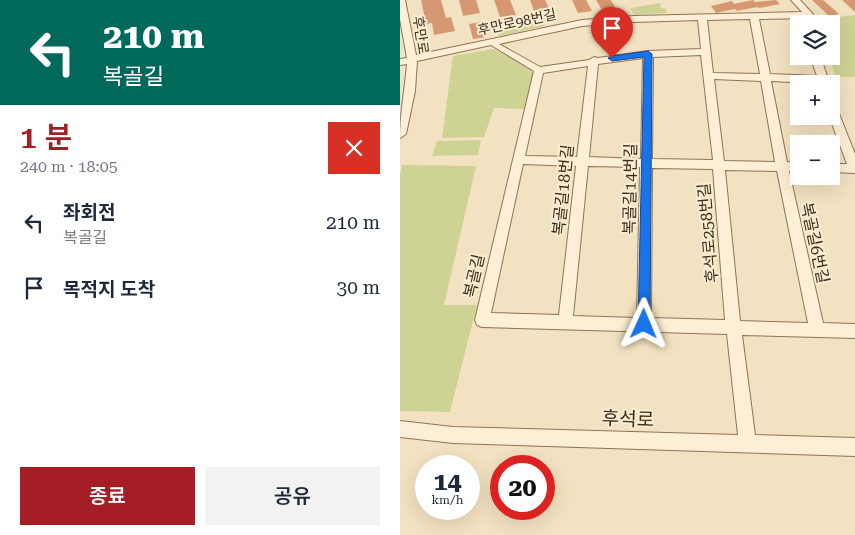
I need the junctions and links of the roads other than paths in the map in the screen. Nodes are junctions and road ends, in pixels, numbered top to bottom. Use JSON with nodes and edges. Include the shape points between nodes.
{"nodes":[{"id":1,"x":401,"y":0,"type":"edge"},
{"id":2,"x":795,"y":0,"type":"edge"},
{"id":3,"x":807,"y":15,"type":"edge"},
{"id":4,"x":754,"y":16,"type":"junction"},
{"id":5,"x":702,"y":18,"type":"junction"},
{"id":6,"x":790,"y":19,"type":"edge"},
{"id":7,"x":493,"y":42,"type":"junction"},
{"id":8,"x":707,"y":52,"type":"junction"},
{"id":9,"x":648,"y":54,"type":"junction"},
{"id":10,"x":412,"y":60,"type":"junction"},
{"id":11,"x":594,"y":60,"type":"junction"},
{"id":12,"x":400,"y":62,"type":"edge"},
{"id":13,"x":539,"y":70,"type":"junction"},
{"id":14,"x":709,"y":76,"type":"junction"},
{"id":15,"x":764,"y":78,"type":"junction"},
{"id":16,"x":790,"y":79,"type":"edge"},
{"id":17,"x":838,"y":125,"type":"edge"},
{"id":18,"x":400,"y":134,"type":"edge"},
{"id":19,"x":518,"y":160,"type":"junction"},
{"id":20,"x":582,"y":162,"type":"junction"},
{"id":21,"x":647,"y":163,"type":"junction"},
{"id":22,"x":719,"y":165,"type":"junction"},
{"id":23,"x":782,"y":167,"type":"junction"},
{"id":24,"x":790,"y":167,"type":"edge"},
{"id":25,"x":840,"y":168,"type":"edge"},
{"id":26,"x":855,"y":169,"type":"edge"},
{"id":27,"x":565,"y":323,"type":"junction"},
{"id":28,"x":644,"y":324,"type":"junction"},
{"id":29,"x":733,"y":326,"type":"junction"},
{"id":30,"x":817,"y":329,"type":"junction"},
{"id":31,"x":855,"y":330,"type":"edge"},
{"id":32,"x":400,"y":429,"type":"edge"},
{"id":33,"x":748,"y":445,"type":"junction"},
{"id":34,"x":855,"y":448,"type":"edge"}],
"edges":[{"from":1,"to":10,"type":"street","name":"후만로"},
{"from":2,"to":3,"type":"street"},
{"from":4,"to":5,"type":"street","name":"후만로98번길"},
{"from":4,"to":6,"type":"street","name":"후만로98번길"},
{"from":4,"to":15,"type":"street","name":"복골길6번길"},
{"from":5,"to":7,"type":"street","name":"후만로98번길","via":[[582,23]]},
{"from":5,"to":8,"type":"street","name":"후석로258번길"},
{"from":7,"to":10,"type":"street","name":"후만로98번길"},
{"from":7,"to":13,"type":"street"},
{"from":8,"to":9,"type":"street"},
{"from":8,"to":14,"type":"street","name":"후석로258번길"},
{"from":9,"to":11,"type":"street"},
{"from":9,"to":21,"type":"street","name":"복골길14번길"},
{"from":10,"to":12,"type":"street","name":"후만로98번길"},
{"from":10,"to":18,"type":"street","name":"후만로","via":[[410,91]]},
{"from":11,"to":13,"type":"street"},
{"from":11,"to":20,"type":"street","name":"복골길18번길"},
{"from":13,"to":19,"type":"street","name":"복골길"},
{"from":14,"to":15,"type":"street"},
{"from":14,"to":22,"type":"street","name":"후석로258번길"},
{"from":15,"to":16,"type":"street"},
{"from":15,"to":23,"type":"street","name":"복골길6번길"},
{"from":17,"to":26,"type":"lane"},
{"from":19,"to":20,"type":"street"},
{"from":19,"to":27,"type":"street","name":"복골길","via":[[482,320]]},
{"from":20,"to":21,"type":"street"},
{"from":20,"to":27,"type":"street","name":"복골길18번길"},
{"from":21,"to":22,"type":"street"},
{"from":21,"to":28,"type":"street","name":"복골길14번길"},
{"from":22,"to":23,"type":"street"},
{"from":22,"to":29,"type":"street","name":"후석로258번길"},
{"from":23,"to":24,"type":"street"},
{"from":23,"to":30,"type":"street","name":"복골길6번길"},
{"from":25,"to":26,"type":"street"},
{"from":27,"to":28,"type":"street","name":"복골길"},
{"from":28,"to":29,"type":"street","name":"복골길"},
{"from":29,"to":30,"type":"street","name":"복골길"},
{"from":29,"to":33,"type":"street","name":"후석로258번길"},
{"from":30,"to":31,"type":"street","name":"복골길"},
{"from":32,"to":33,"type":"street","name":"후석로","via":[[453,435]]},
{"from":33,"to":34,"type":"street","name":"후석로"}]}
